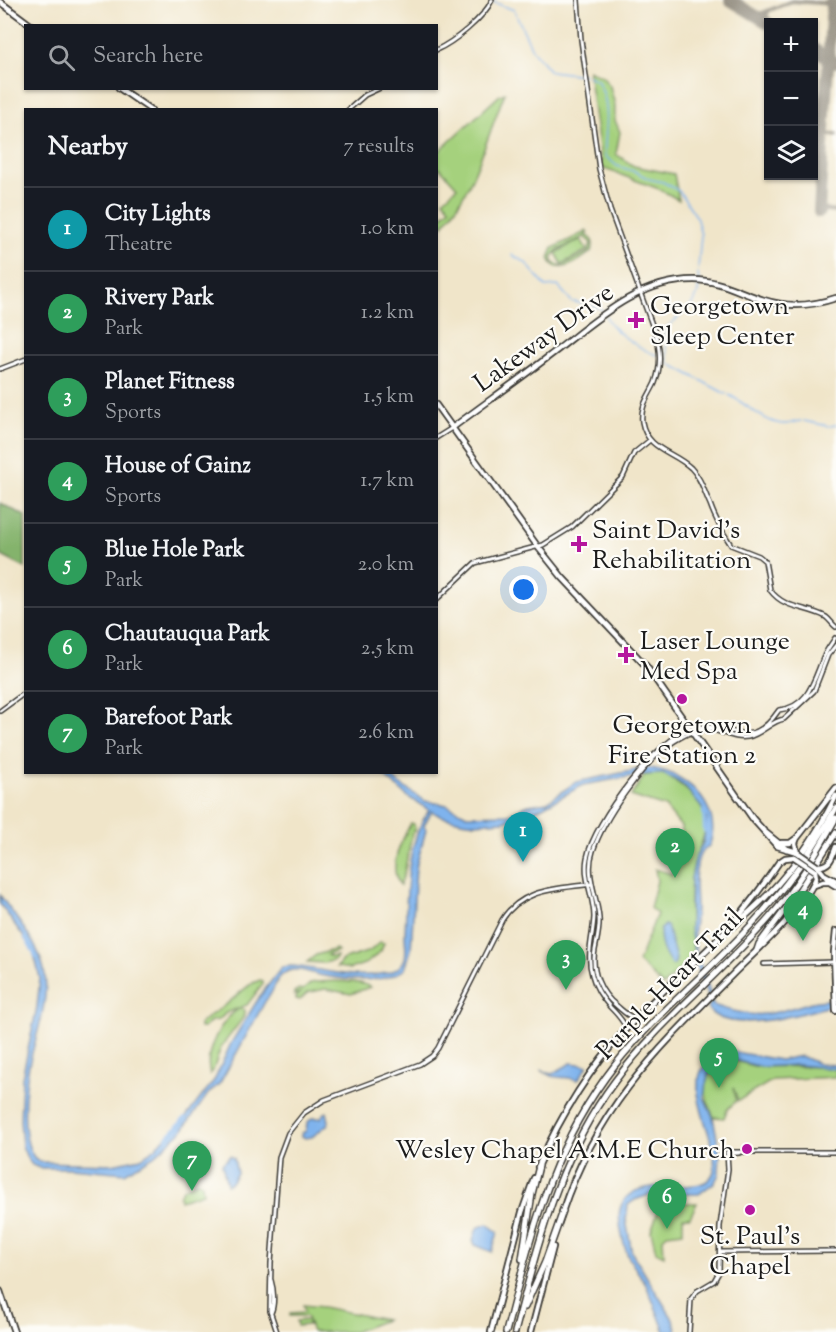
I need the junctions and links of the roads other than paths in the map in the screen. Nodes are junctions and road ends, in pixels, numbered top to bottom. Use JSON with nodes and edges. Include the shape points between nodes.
{"nodes":[{"id":1,"x":492,"y":0,"type":"edge"},
{"id":2,"x":578,"y":0,"type":"edge"},
{"id":3,"x":0,"y":2,"type":"edge"},
{"id":4,"x":29,"y":24,"type":"edge"},
{"id":5,"x":438,"y":49,"type":"edge"},
{"id":6,"x":123,"y":90,"type":"edge"},
{"id":7,"x":375,"y":90,"type":"edge"},
{"id":8,"x":148,"y":108,"type":"edge"},
{"id":9,"x":350,"y":108,"type":"edge"},
{"id":10,"x":640,"y":292,"type":"junction"},
{"id":11,"x":836,"y":298,"type":"edge"},
{"id":12,"x":24,"y":361,"type":"edge"},
{"id":13,"x":0,"y":369,"type":"edge"},
{"id":14,"x":438,"y":408,"type":"edge"},
{"id":15,"x":452,"y":428,"type":"junction"},
{"id":16,"x":438,"y":437,"type":"edge"},
{"id":17,"x":650,"y":440,"type":"junction"},
{"id":18,"x":538,"y":547,"type":"junction"},
{"id":19,"x":438,"y":598,"type":"edge"},
{"id":20,"x":835,"y":635,"type":"edge"},
{"id":21,"x":24,"y":693,"type":"edge"},
{"id":22,"x":783,"y":710,"type":"junction"},
{"id":23,"x":0,"y":711,"type":"edge"},
{"id":24,"x":787,"y":715,"type":"junction"},
{"id":25,"x":776,"y":716,"type":"junction"},
{"id":26,"x":780,"y":720,"type":"junction"},
{"id":27,"x":690,"y":731,"type":"junction"},
{"id":28,"x":836,"y":788,"type":"edge"},
{"id":29,"x":833,"y":796,"type":"edge"},
{"id":30,"x":836,"y":808,"type":"edge"},
{"id":31,"x":836,"y":818,"type":"edge"},
{"id":32,"x":836,"y":833,"type":"edge"},
{"id":33,"x":797,"y":838,"type":"junction"},
{"id":34,"x":779,"y":844,"type":"junction"},
{"id":35,"x":836,"y":847,"type":"edge"},
{"id":36,"x":796,"y":855,"type":"junction"},
{"id":37,"x":780,"y":862,"type":"junction"},
{"id":38,"x":830,"y":862,"type":"junction"},
{"id":39,"x":816,"y":868,"type":"junction"},
{"id":40,"x":834,"y":882,"type":"edge"},
{"id":41,"x":590,"y":884,"type":"junction"},
{"id":42,"x":812,"y":886,"type":"junction"},
{"id":43,"x":796,"y":895,"type":"junction"},
{"id":44,"x":771,"y":916,"type":"junction"},
{"id":45,"x":836,"y":931,"type":"edge"},
{"id":46,"x":724,"y":933,"type":"junction"},
{"id":47,"x":757,"y":950,"type":"junction"},
{"id":48,"x":835,"y":962,"type":"edge"},
{"id":49,"x":764,"y":963,"type":"dead end"},
{"id":50,"x":836,"y":983,"type":"edge"},
{"id":51,"x":836,"y":989,"type":"edge"},
{"id":52,"x":836,"y":1011,"type":"edge"},
{"id":53,"x":636,"y":1018,"type":"junction"},
{"id":54,"x":626,"y":1028,"type":"junction"},
{"id":55,"x":836,"y":1152,"type":"edge"},
{"id":56,"x":539,"y":1166,"type":"junction"},
{"id":57,"x":563,"y":1211,"type":"junction"},
{"id":58,"x":836,"y":1251,"type":"edge"},
{"id":59,"x":720,"y":1252,"type":"junction"},
{"id":60,"x":0,"y":1291,"type":"edge"},
{"id":61,"x":518,"y":1322,"type":"junction"},
{"id":62,"x":277,"y":1331,"type":"edge"},
{"id":63,"x":14,"y":1332,"type":"edge"},
{"id":64,"x":491,"y":1332,"type":"edge"},
{"id":65,"x":506,"y":1332,"type":"edge"},
{"id":66,"x":515,"y":1332,"type":"edge"},
{"id":67,"x":529,"y":1332,"type":"edge"},
{"id":68,"x":689,"y":1332,"type":"edge"}],
"edges":[{"from":1,"to":5,"type":"street","via":[[456,39]]},
{"from":2,"to":10,"type":"street","via":[[601,179]]},
{"from":3,"to":4,"type":"main road"},
{"from":6,"to":8,"type":"main road"},
{"from":7,"to":9,"type":"street"},
{"from":10,"to":11,"type":"main road","name":"Lakeway Drive","via":[[670,282],[696,280],[788,305]]},
{"from":10,"to":15,"type":"main road","name":"Lakeway Drive","via":[[614,306]]},
{"from":10,"to":17,"type":"street","via":[[660,352],[657,377],[642,411]]},
{"from":12,"to":13,"type":"street"},
{"from":14,"to":15,"type":"main road"},
{"from":15,"to":16,"type":"street"},
{"from":15,"to":18,"type":"main road"},
{"from":17,"to":18,"type":"street","via":[[634,453],[623,477],[579,521]]},
{"from":17,"to":20,"type":"street","via":[[696,473],[731,545],[765,561],[773,594],[785,604],[826,617]]},
{"from":18,"to":19,"type":"street","via":[[475,563]]},
{"from":18,"to":27,"type":"main road","via":[[639,658]]},
{"from":20,"to":22,"type":"street","via":[[811,690]]},
{"from":20,"to":24,"type":"street","via":[[812,694]]},
{"from":21,"to":23,"type":"street"},
{"from":22,"to":24,"type":"street"},
{"from":22,"to":25,"type":"street"},
{"from":24,"to":26,"type":"street"},
{"from":25,"to":26,"type":"street"},
{"from":25,"to":27,"type":"street","via":[[762,728],[744,734],[710,726]]},
{"from":26,"to":27,"type":"street","via":[[749,736],[732,736],[711,729]]},
{"from":27,"to":34,"type":"main road","via":[[753,819]]},
{"from":27,"to":41,"type":"street","via":[[646,766],[610,814],[594,847]]},
{"from":28,"to":29,"type":"main road"},
{"from":29,"to":33,"type":"main road"},
{"from":29,"to":46,"type":"highway","via":[[808,843],[773,890]]},
{"from":30,"to":65,"type":"highway","name":"Purple Heart Trail","via":[[792,879],[726,952],[635,1041],[593,1096],[550,1178]]},
{"from":31,"to":44,"type":"highway","name":"Purple Heart Trail","via":[[808,868]]},
{"from":32,"to":43,"type":"highway"},
{"from":33,"to":34,"type":"main road"},
{"from":33,"to":36,"type":"main road"},
{"from":34,"to":36,"type":"main road"},
{"from":34,"to":37,"type":"main road"},
{"from":35,"to":38,"type":"main road"},
{"from":36,"to":37,"type":"main road"},
{"from":36,"to":39,"type":"main road","bridge":true},
{"from":37,"to":46,"type":"main road"},
{"from":38,"to":39,"type":"main road"},
{"from":38,"to":40,"type":"main road"},
{"from":39,"to":40,"type":"main road"},
{"from":39,"to":42,"type":"main road"},
{"from":40,"to":42,"type":"main road"},
{"from":41,"to":53,"type":"street","via":[[599,922],[594,955],[597,977],[611,1001]]},
{"from":41,"to":54,"type":"street","via":[[592,975],[602,997]]},
{"from":41,"to":62,"type":"street","via":[[535,893],[510,908],[438,1048],[428,1059],[328,1098],[311,1107],[295,1123],[279,1157],[270,1311]]},
{"from":42,"to":47,"type":"main road"},
{"from":43,"to":44,"type":"highway"},
{"from":43,"to":47,"type":"highway"},
{"from":44,"to":61,"type":"highway","name":"Purple Heart Trail","via":[[627,1065],[597,1106],[577,1140],[548,1213]]},
{"from":45,"to":48,"type":"main road"},
{"from":46,"to":53,"type":"main road"},
{"from":47,"to":57,"type":"main road","via":[[651,1058],[614,1106],[579,1169]]},
{"from":48,"to":49,"type":"street"},
{"from":48,"to":50,"type":"main road"},
{"from":50,"to":51,"type":"main road"},
{"from":51,"to":52,"type":"main road"},
{"from":53,"to":54,"type":"main road"},
{"from":54,"to":56,"type":"main road","via":[[577,1094]]},
{"from":55,"to":59,"type":"street","via":[[727,1153]]},
{"from":56,"to":64,"type":"main road","via":[[522,1212]]},
{"from":56,"to":65,"type":"highway"},
{"from":57,"to":61,"type":"highway"},
{"from":57,"to":67,"type":"main road"},
{"from":58,"to":59,"type":"street"},
{"from":59,"to":68,"type":"street","via":[[717,1276],[691,1299]]},
{"from":60,"to":63,"type":"main road"},
{"from":61,"to":66,"type":"highway","name":"Purple Heart Trail"}]}
